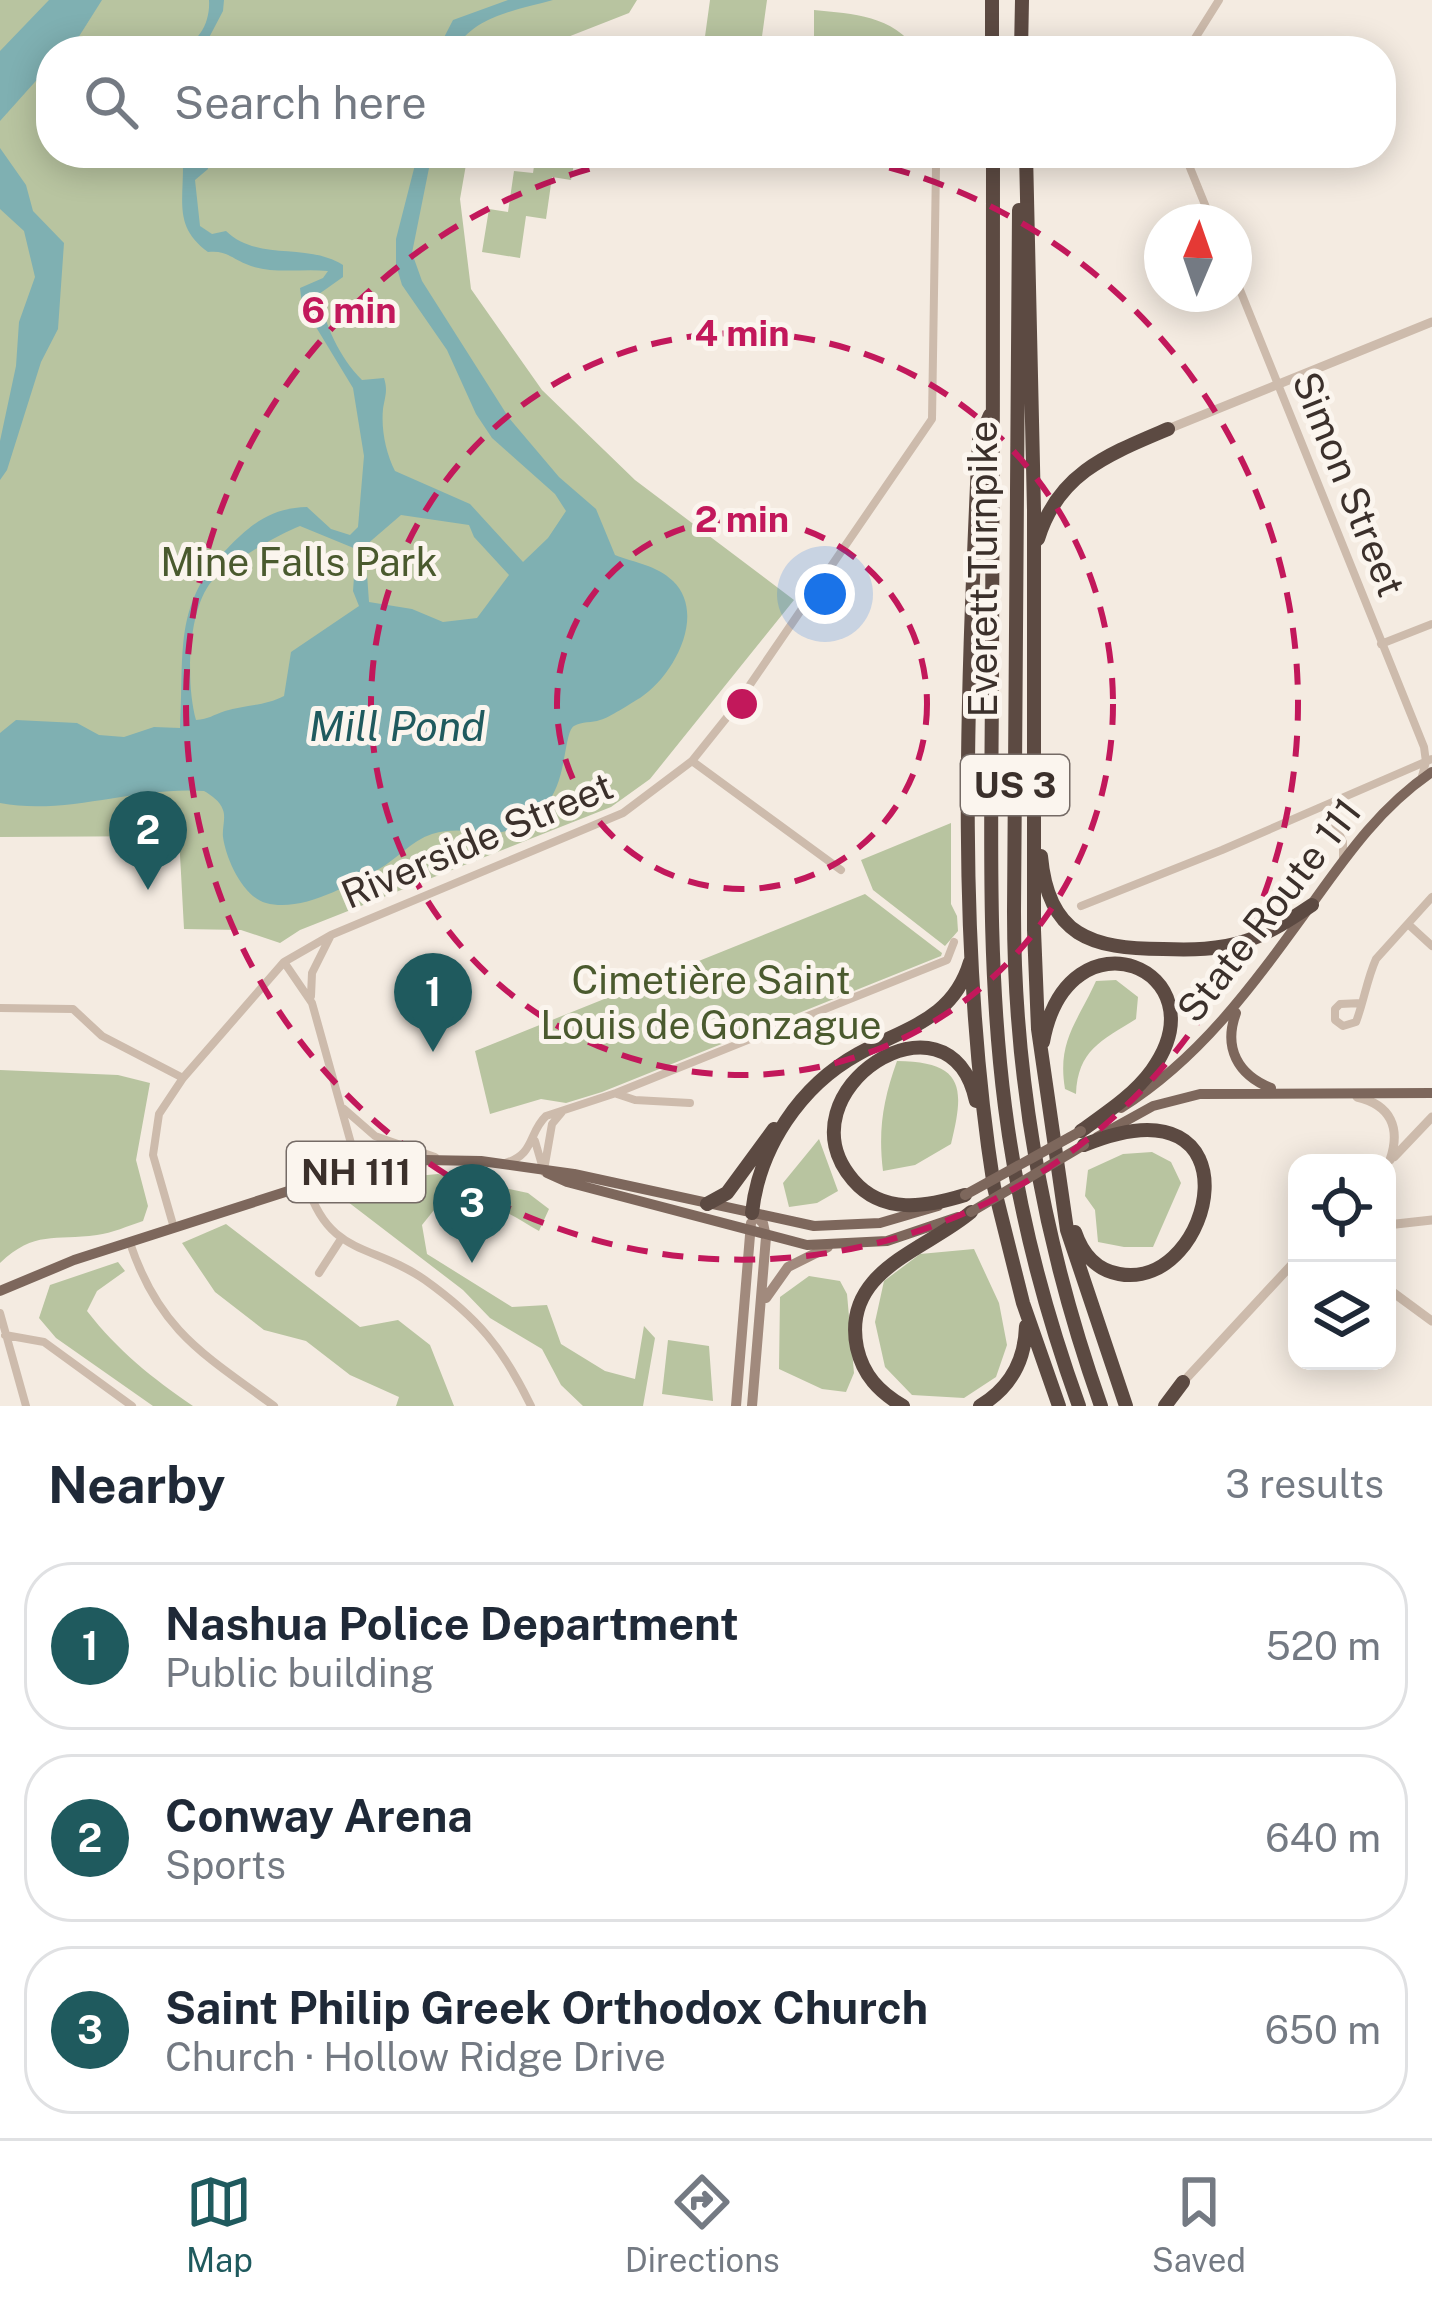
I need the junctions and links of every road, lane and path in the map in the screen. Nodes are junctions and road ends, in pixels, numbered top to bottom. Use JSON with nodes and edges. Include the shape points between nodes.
{"nodes":[{"id":1,"x":992,"y":0,"type":"edge"},
{"id":2,"x":1022,"y":0,"type":"edge"},
{"id":3,"x":1219,"y":0,"type":"edge"},
{"id":4,"x":992,"y":36,"type":"edge"},
{"id":5,"x":1022,"y":36,"type":"edge"},
{"id":6,"x":1196,"y":36,"type":"edge"},
{"id":7,"x":936,"y":168,"type":"edge"},
{"id":8,"x":993,"y":168,"type":"edge"},
{"id":9,"x":1023,"y":168,"type":"edge"},
{"id":10,"x":1023,"y":168,"type":"edge"},
{"id":11,"x":1190,"y":168,"type":"edge"},
{"id":12,"x":1205,"y":204,"type":"edge"},
{"id":13,"x":1248,"y":312,"type":"edge"},
{"id":14,"x":1432,"y":322,"type":"edge"},
{"id":15,"x":1276,"y":384,"type":"junction"},
{"id":16,"x":993,"y":408,"type":"junction"},
{"id":17,"x":1168,"y":429,"type":"joint"},
{"id":18,"x":1035,"y":556,"type":"junction"},
{"id":19,"x":1432,"y":624,"type":"edge"},
{"id":20,"x":1381,"y":644,"type":"junction"},
{"id":21,"x":692,"y":761,"type":"junction"},
{"id":22,"x":1034,"y":762,"type":"junction"},
{"id":23,"x":1430,"y":764,"type":"edge"},
{"id":24,"x":1328,"y":806,"type":"junction"},
{"id":25,"x":1343,"y":860,"type":"junction"},
{"id":26,"x":841,"y":871,"type":"dead end"},
{"id":27,"x":1432,"y":897,"type":"edge"},
{"id":28,"x":1312,"y":904,"type":"junction"},
{"id":29,"x":1081,"y":906,"type":"dead end"},
{"id":30,"x":1408,"y":924,"type":"junction"},
{"id":31,"x":972,"y":933,"type":"junction"},
{"id":32,"x":331,"y":935,"type":"junction"},
{"id":33,"x":954,"y":942,"type":"dead end"},
{"id":34,"x":1432,"y":946,"type":"edge"},
{"id":35,"x":284,"y":962,"type":"junction"},
{"id":36,"x":1252,"y":984,"type":"junction"},
{"id":37,"x":312,"y":1003,"type":"junction"},
{"id":38,"x":1362,"y":1003,"type":"dead end"},
{"id":39,"x":0,"y":1008,"type":"edge"},
{"id":40,"x":1042,"y":1071,"type":"junction"},
{"id":41,"x":183,"y":1078,"type":"junction"},
{"id":42,"x":1292,"y":1092,"type":"junction"},
{"id":43,"x":1328,"y":1093,"type":"junction"},
{"id":44,"x":1432,"y":1093,"type":"edge"},
{"id":45,"x":616,"y":1094,"type":"junction"},
{"id":46,"x":690,"y":1103,"type":"dead end"},
{"id":47,"x":342,"y":1108,"type":"junction"},
{"id":48,"x":796,"y":1109,"type":"junction"},
{"id":49,"x":563,"y":1111,"type":"junction"},
{"id":50,"x":1432,"y":1118,"type":"edge"},
{"id":51,"x":1083,"y":1138,"type":"junction"},
{"id":52,"x":535,"y":1139,"type":"junction"},
{"id":53,"x":1390,"y":1154,"type":"edge"},
{"id":54,"x":1396,"y":1155,"type":"edge"},
{"id":55,"x":442,"y":1159,"type":"junction"},
{"id":56,"x":504,"y":1163,"type":"junction"},
{"id":57,"x":359,"y":1172,"type":"junction"},
{"id":58,"x":544,"y":1172,"type":"junction"},
{"id":59,"x":1058,"y":1181,"type":"junction"},
{"id":60,"x":307,"y":1185,"type":"junction"},
{"id":61,"x":994,"y":1186,"type":"junction"},
{"id":62,"x":965,"y":1195,"type":"junction"},
{"id":63,"x":706,"y":1204,"type":"junction"},
{"id":64,"x":971,"y":1212,"type":"junction"},
{"id":65,"x":752,"y":1214,"type":"junction"},
{"id":66,"x":1432,"y":1220,"type":"edge"},
{"id":67,"x":1396,"y":1224,"type":"edge"},
{"id":68,"x":174,"y":1228,"type":"junction"},
{"id":69,"x":750,"y":1233,"type":"junction"},
{"id":70,"x":766,"y":1237,"type":"junction"},
{"id":71,"x":341,"y":1239,"type":"junction"},
{"id":72,"x":129,"y":1241,"type":"junction"},
{"id":73,"x":832,"y":1246,"type":"junction"},
{"id":74,"x":1294,"y":1262,"type":"edge"},
{"id":75,"x":319,"y":1273,"type":"dead end"},
{"id":76,"x":0,"y":1291,"type":"edge"},
{"id":77,"x":1396,"y":1293,"type":"edge"},
{"id":78,"x":1023,"y":1303,"type":"junction"},
{"id":79,"x":0,"y":1313,"type":"edge"},
{"id":80,"x":1432,"y":1321,"type":"edge"},
{"id":81,"x":759,"y":1324,"type":"junction"},
{"id":82,"x":3,"y":1330,"type":"edge"},
{"id":83,"x":1183,"y":1382,"type":"joint"},
{"id":84,"x":26,"y":1406,"type":"edge"},
{"id":85,"x":132,"y":1406,"type":"edge"},
{"id":86,"x":274,"y":1406,"type":"edge"},
{"id":87,"x":532,"y":1406,"type":"edge"},
{"id":88,"x":736,"y":1406,"type":"edge"},
{"id":89,"x":752,"y":1406,"type":"edge"},
{"id":90,"x":903,"y":1406,"type":"edge"},
{"id":91,"x":980,"y":1406,"type":"edge"},
{"id":92,"x":1059,"y":1406,"type":"edge"},
{"id":93,"x":1079,"y":1406,"type":"edge"},
{"id":94,"x":1101,"y":1406,"type":"edge"},
{"id":95,"x":1126,"y":1406,"type":"edge"},
{"id":96,"x":1165,"y":1406,"type":"edge"}],
"edges":[{"from":1,"to":4,"type":"highway"},
{"from":2,"to":5,"type":"highway"},
{"from":3,"to":6,"type":"street"},
{"from":7,"to":21,"type":"street","name":"Riverside Street","via":[[932,419]]},
{"from":8,"to":16,"type":"highway","name":"Everett Turnpike","number":"US 3"},
{"from":9,"to":18,"type":"highway"},
{"from":10,"to":94,"type":"highway","name":"Everett Turnpike","number":"US 3","via":[[1017,1025],[1048,1234]]},
{"from":11,"to":12,"type":"street"},
{"from":13,"to":15,"type":"street","name":"Simon Street"},
{"from":14,"to":15,"type":"street"},
{"from":15,"to":17,"type":"street"},
{"from":15,"to":20,"type":"street","name":"Simon Street"},
{"from":16,"to":31,"type":"highway","via":[[980,440],[973,594]]},
{"from":16,"to":93,"type":"highway","name":"Everett Turnpike","number":"US 3","via":[[1000,1068],[1030,1247]]},
{"from":17,"to":18,"type":"highway","via":[[1071,479],[1046,516]]},
{"from":18,"to":22,"type":"highway"},
{"from":19,"to":20,"type":"street"},
{"from":20,"to":23,"type":"street","name":"Simon Street"},
{"from":21,"to":26,"type":"street"},
{"from":21,"to":32,"type":"street","name":"Riverside Street","via":[[623,813]]},
{"from":22,"to":28,"type":"highway","via":[[1046,890],[1062,920],[1084,938],[1122,949],[1220,947]]},
{"from":22,"to":40,"type":"highway"},
{"from":23,"to":24,"type":"street"},
{"from":23,"to":25,"type":"main road","name":"State Route 111","number":"NH 111"},
{"from":24,"to":25,"type":"street"},
{"from":24,"to":29,"type":"street"},
{"from":25,"to":28,"type":"main road","name":"State Route 111","number":"NH 111"},
{"from":27,"to":30,"type":"street"},
{"from":28,"to":36,"type":"main road","name":"State Route 111","number":"NH 111"},
{"from":30,"to":34,"type":"street"},
{"from":30,"to":38,"type":"street","via":[[1376,959]]},
{"from":31,"to":48,"type":"highway","via":[[968,971],[951,1001],[923,1024],[839,1065]]},
{"from":31,"to":61,"type":"highway"},
{"from":32,"to":35,"type":"street","name":"Riverside Street"},
{"from":32,"to":37,"type":"street","via":[[312,973]]},
{"from":33,"to":45,"type":"street","via":[[947,960]]},
{"from":35,"to":37,"type":"street"},
{"from":35,"to":41,"type":"street","name":"Riverside Street"},
{"from":36,"to":42,"type":"main road","via":[[1232,1023],[1234,1058],[1259,1083]]},
{"from":36,"to":51,"type":"main road","name":"State Route 111","number":"NH 111","via":[[1174,1071]]},
{"from":37,"to":47,"type":"street"},
{"from":39,"to":41,"type":"street","via":[[73,1009],[102,1036]]},
{"from":40,"to":51,"type":"highway","via":[[1051,1014],[1079,973],[1125,962],[1159,982],[1171,1015],[1161,1055]]},
{"from":40,"to":59,"type":"highway"},
{"from":41,"to":68,"type":"street","name":"Riverside Street","via":[[153,1138]]},
{"from":42,"to":43,"type":"main road","name":"State Route 111","number":"NH 111"},
{"from":42,"to":51,"type":"main road","name":"State Route 111","number":"NH 111","via":[[1173,1099]]},
{"from":43,"to":44,"type":"main road","name":"State Route 111","number":"NH 111"},
{"from":43,"to":53,"type":"street","via":[[1383,1108],[1395,1130]]},
{"from":45,"to":46,"type":"street"},
{"from":45,"to":49,"type":"street"},
{"from":47,"to":55,"type":"street","via":[[375,1136]]},
{"from":47,"to":57,"type":"street"},
{"from":48,"to":63,"type":"highway","via":[[727,1192]]},
{"from":48,"to":65,"type":"highway","via":[[762,1161]]},
{"from":49,"to":52,"type":"street","via":[[542,1119]]},
{"from":49,"to":58,"type":"street","via":[[552,1124]]},
{"from":50,"to":54,"type":"street"},
{"from":51,"to":59,"type":"highway","via":[[1142,1129],[1187,1143],[1207,1183],[1190,1237],[1155,1269],[1112,1272],[1082,1249]]},
{"from":51,"to":62,"type":"main road","name":"State Route 111","number":"NH 111","bridge":true},
{"from":51,"to":64,"type":"main road","name":"State Route 111","number":"NH 111","bridge":true},
{"from":52,"to":56,"type":"street"},
{"from":52,"to":58,"type":"street"},
{"from":55,"to":56,"type":"main road","number":"NH 111"},
{"from":55,"to":57,"type":"main road","number":"NH 111"},
{"from":56,"to":58,"type":"main road","number":"NH 111"},
{"from":57,"to":60,"type":"main road","number":"NH 111"},
{"from":58,"to":63,"type":"main road","name":"State Route 111","number":"NH 111"},
{"from":58,"to":69,"type":"main road","name":"State Route 111","number":"NH 111"},
{"from":59,"to":95,"type":"highway","via":[[1080,1277]]},
{"from":60,"to":68,"type":"main road","number":"NH 111"},
{"from":60,"to":71,"type":"street","via":[[318,1216]]},
{"from":61,"to":62,"type":"highway","via":[[973,1089],[958,1063],[918,1048],[872,1063],[836,1115],[846,1170],[865,1191],[894,1204]]},
{"from":61,"to":78,"type":"highway"},
{"from":62,"to":65,"type":"main road","name":"State Route 111","number":"NH 111","via":[[854,1226]]},
{"from":63,"to":65,"type":"main road","name":"State Route 111","number":"NH 111"},
{"from":64,"to":73,"type":"main road","name":"State Route 111","number":"NH 111","via":[[893,1240]]},
{"from":64,"to":90,"type":"highway","via":[[885,1268],[861,1300],[860,1360],[877,1387]]},
{"from":65,"to":69,"type":"main road"},
{"from":65,"to":70,"type":"main road"},
{"from":66,"to":67,"type":"street"},
{"from":68,"to":72,"type":"main road","number":"NH 111"},
{"from":69,"to":70,"type":"main road","name":"State Route 111","number":"NH 111"},
{"from":69,"to":88,"type":"main road"},
{"from":70,"to":73,"type":"main road","name":"State Route 111","number":"NH 111"},
{"from":70,"to":81,"type":"main road"},
{"from":71,"to":75,"type":"street"},
{"from":71,"to":87,"type":"street","via":[[424,1280],[484,1330]]},
{"from":72,"to":76,"type":"main road","number":"NH 111"},
{"from":72,"to":86,"type":"street","via":[[145,1286],[171,1324]]},
{"from":73,"to":81,"type":"main road","via":[[782,1273]]},
{"from":74,"to":83,"type":"street"},
{"from":77,"to":80,"type":"street"},
{"from":78,"to":91,"type":"highway","via":[[1019,1364]]},
{"from":78,"to":92,"type":"highway"},
{"from":79,"to":82,"type":"street"},
{"from":81,"to":89,"type":"main road"},
{"from":82,"to":84,"type":"street"},
{"from":82,"to":85,"type":"street","via":[[44,1342]]},
{"from":83,"to":96,"type":"highway"}]}
